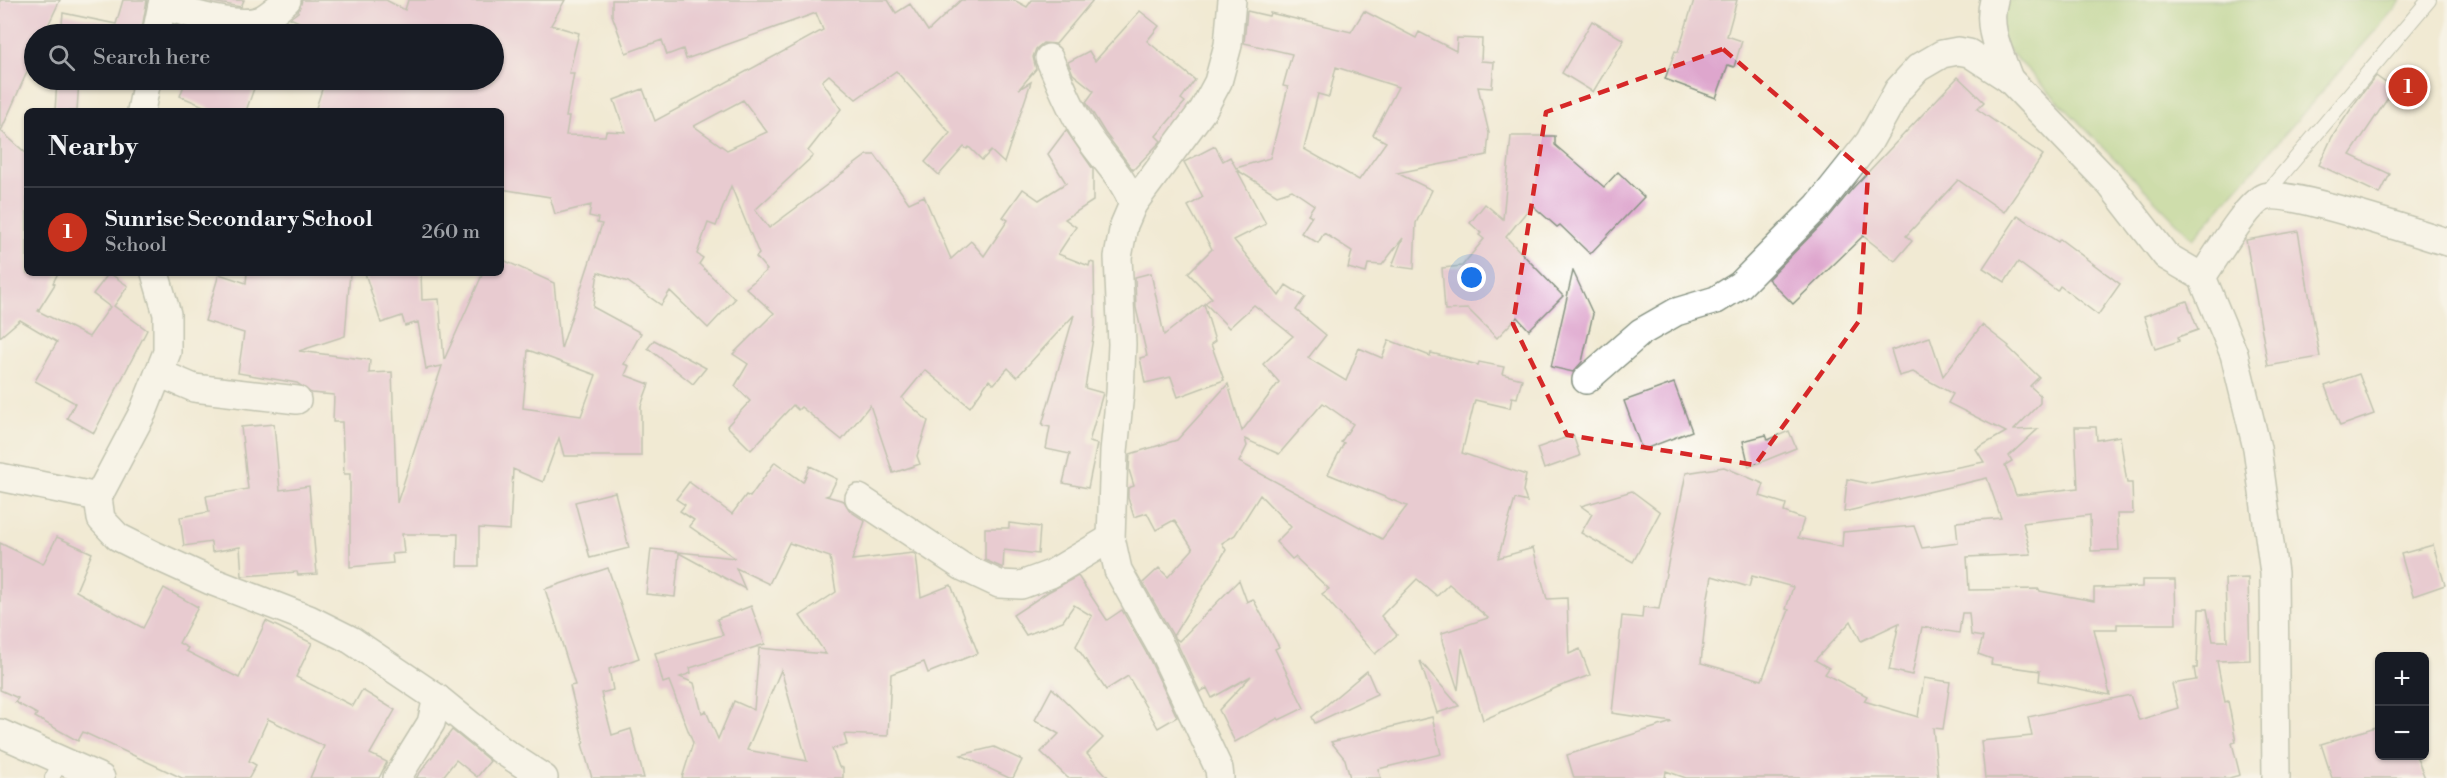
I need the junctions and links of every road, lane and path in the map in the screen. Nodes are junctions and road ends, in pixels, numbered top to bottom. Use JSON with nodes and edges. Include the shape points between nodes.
{"nodes":[{"id":1,"x":286,"y":0,"type":"edge"},
{"id":2,"x":1232,"y":0,"type":"edge"},
{"id":3,"x":1994,"y":0,"type":"edge"},
{"id":4,"x":2429,"y":0,"type":"edge"},
{"id":5,"x":162,"y":3,"type":"edge"},
{"id":6,"x":158,"y":24,"type":"edge"},
{"id":7,"x":1049,"y":58,"type":"dead end"},
{"id":8,"x":2010,"y":79,"type":"junction"},
{"id":9,"x":145,"y":90,"type":"edge"},
{"id":10,"x":142,"y":108,"type":"edge"},
{"id":11,"x":2263,"y":197,"type":"junction"},
{"id":12,"x":1133,"y":204,"type":"junction"},
{"id":13,"x":2447,"y":242,"type":"edge"},
{"id":14,"x":157,"y":276,"type":"edge"},
{"id":15,"x":2202,"y":277,"type":"junction"},
{"id":16,"x":159,"y":373,"type":"junction"},
{"id":17,"x":1586,"y":380,"type":"dead end"},
{"id":18,"x":297,"y":400,"type":"dead end"},
{"id":19,"x":0,"y":477,"type":"edge"},
{"id":20,"x":98,"y":497,"type":"junction"},
{"id":21,"x":859,"y":498,"type":"dead end"},
{"id":22,"x":1111,"y":538,"type":"junction"},
{"id":23,"x":437,"y":698,"type":"junction"},
{"id":24,"x":0,"y":733,"type":"edge"},
{"id":25,"x":57,"y":768,"type":"edge"},
{"id":26,"x":101,"y":778,"type":"edge"},
{"id":27,"x":397,"y":778,"type":"edge"},
{"id":28,"x":544,"y":778,"type":"edge"},
{"id":29,"x":1220,"y":778,"type":"edge"},
{"id":30,"x":2276,"y":778,"type":"edge"}],
"edges":[{"from":1,"to":5,"type":"street","via":[[263,19],[249,22],[221,20]]},
{"from":2,"to":12,"type":"street","via":[[1228,45],[1218,82],[1203,110]]},
{"from":3,"to":8,"type":"street","via":[[1990,13],[1992,32]]},
{"from":4,"to":11,"type":"lane"},
{"from":5,"to":6,"type":"street"},
{"from":7,"to":12,"type":"street","via":[[1071,109],[1122,180]]},
{"from":8,"to":15,"type":"street","via":[[2110,184],[2166,256]]},
{"from":8,"to":17,"type":"street","via":[[1969,53],[1958,51],[1942,54],[1918,68],[1898,90],[1869,142],[1818,207],[1740,285],[1716,300],[1676,312],[1641,332]]},
{"from":9,"to":10,"type":"street"},
{"from":11,"to":13,"type":"street","via":[[2277,195],[2307,202]]},
{"from":11,"to":15,"type":"street","via":[[2249,208]]},
{"from":12,"to":22,"type":"street","via":[[1118,257],[1122,344]]},
{"from":14,"to":16,"type":"street","via":[[168,332],[167,352]]},
{"from":15,"to":30,"type":"street","via":[[2234,354],[2257,448],[2274,573]]},
{"from":16,"to":18,"type":"street","via":[[194,388]]},
{"from":16,"to":20,"type":"street"},
{"from":19,"to":20,"type":"street"},
{"from":20,"to":23,"type":"street","via":[[101,519],[118,537],[351,640]]},
{"from":21,"to":22,"type":"street","via":[[963,567],[999,584],[1021,585],[1051,574]]},
{"from":22,"to":29,"type":"street","via":[[1118,570],[1189,703]]},
{"from":23,"to":27,"type":"street","via":[[430,723]]},
{"from":23,"to":28,"type":"street","via":[[501,750]]},
{"from":24,"to":25,"type":"street"},
{"from":25,"to":26,"type":"street"}]}
